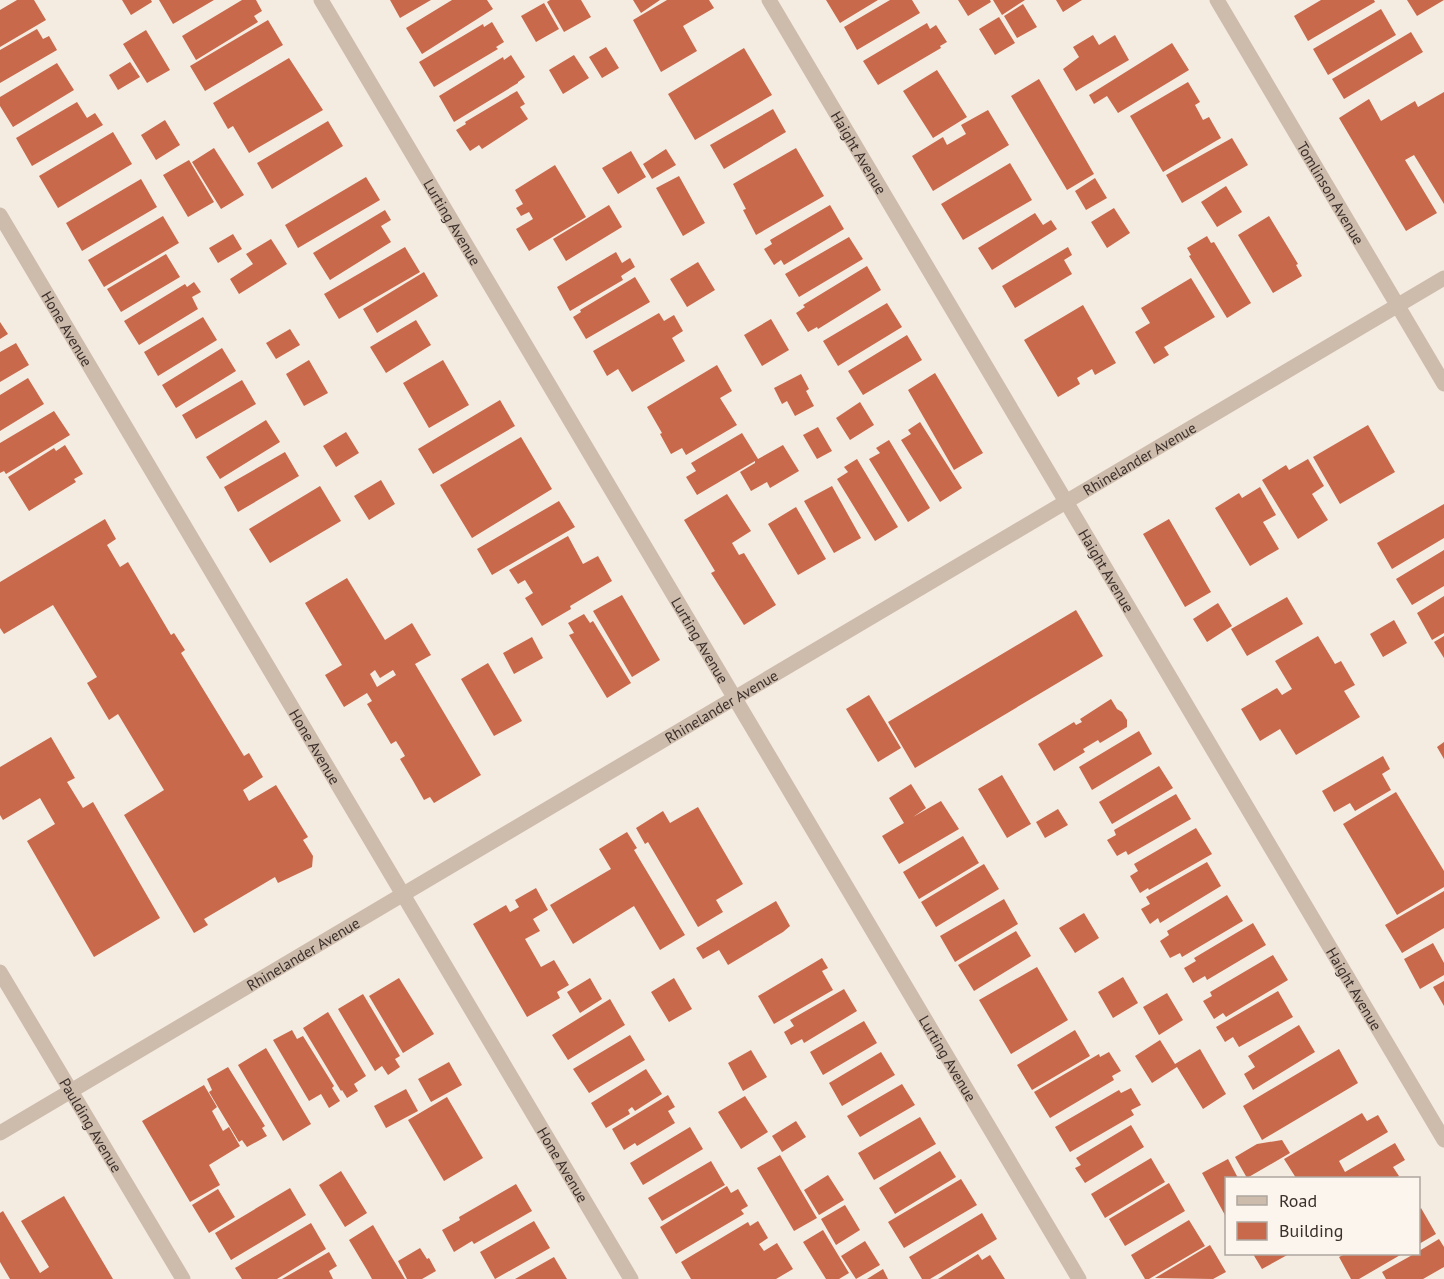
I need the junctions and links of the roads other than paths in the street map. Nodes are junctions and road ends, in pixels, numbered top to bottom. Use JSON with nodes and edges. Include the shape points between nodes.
{"nodes":[{"id":1,"x":321,"y":0,"type":"edge"},
{"id":2,"x":769,"y":0,"type":"edge"},
{"id":3,"x":1217,"y":0,"type":"edge"},
{"id":4,"x":0,"y":215,"type":"edge"},
{"id":5,"x":1444,"y":278,"type":"edge"},
{"id":6,"x":1398,"y":305,"type":"junction"},
{"id":7,"x":1444,"y":384,"type":"edge"},
{"id":8,"x":1067,"y":501,"type":"junction"},
{"id":9,"x":735,"y":698,"type":"junction"},
{"id":10,"x":404,"y":895,"type":"junction"},
{"id":11,"x":0,"y":972,"type":"edge"},
{"id":12,"x":71,"y":1091,"type":"junction"},
{"id":13,"x":0,"y":1133,"type":"edge"},
{"id":14,"x":1444,"y":1140,"type":"edge"},
{"id":15,"x":183,"y":1279,"type":"edge"},
{"id":16,"x":631,"y":1279,"type":"edge"},
{"id":17,"x":1079,"y":1279,"type":"edge"}],
"edges":[{"from":1,"to":9,"type":"street","name":"Lurting Avenue"},
{"from":2,"to":8,"type":"street","name":"Haight Avenue"},
{"from":3,"to":6,"type":"street","name":"Tomlinson Avenue"},
{"from":4,"to":10,"type":"street","name":"Hone Avenue"},
{"from":5,"to":6,"type":"street","name":"Rhinelander Avenue"},
{"from":6,"to":7,"type":"street","name":"Tomlinson Avenue"},
{"from":6,"to":8,"type":"street","name":"Rhinelander Avenue"},
{"from":8,"to":9,"type":"street","name":"Rhinelander Avenue"},
{"from":8,"to":14,"type":"street","name":"Haight Avenue"},
{"from":9,"to":10,"type":"street","name":"Rhinelander Avenue"},
{"from":9,"to":17,"type":"street","name":"Lurting Avenue"},
{"from":10,"to":12,"type":"street","name":"Rhinelander Avenue"},
{"from":10,"to":16,"type":"street","name":"Hone Avenue"},
{"from":11,"to":12,"type":"street","name":"Paulding Avenue"},
{"from":12,"to":13,"type":"street","name":"Rhinelander Avenue"},
{"from":12,"to":15,"type":"street","name":"Paulding Avenue"}]}
